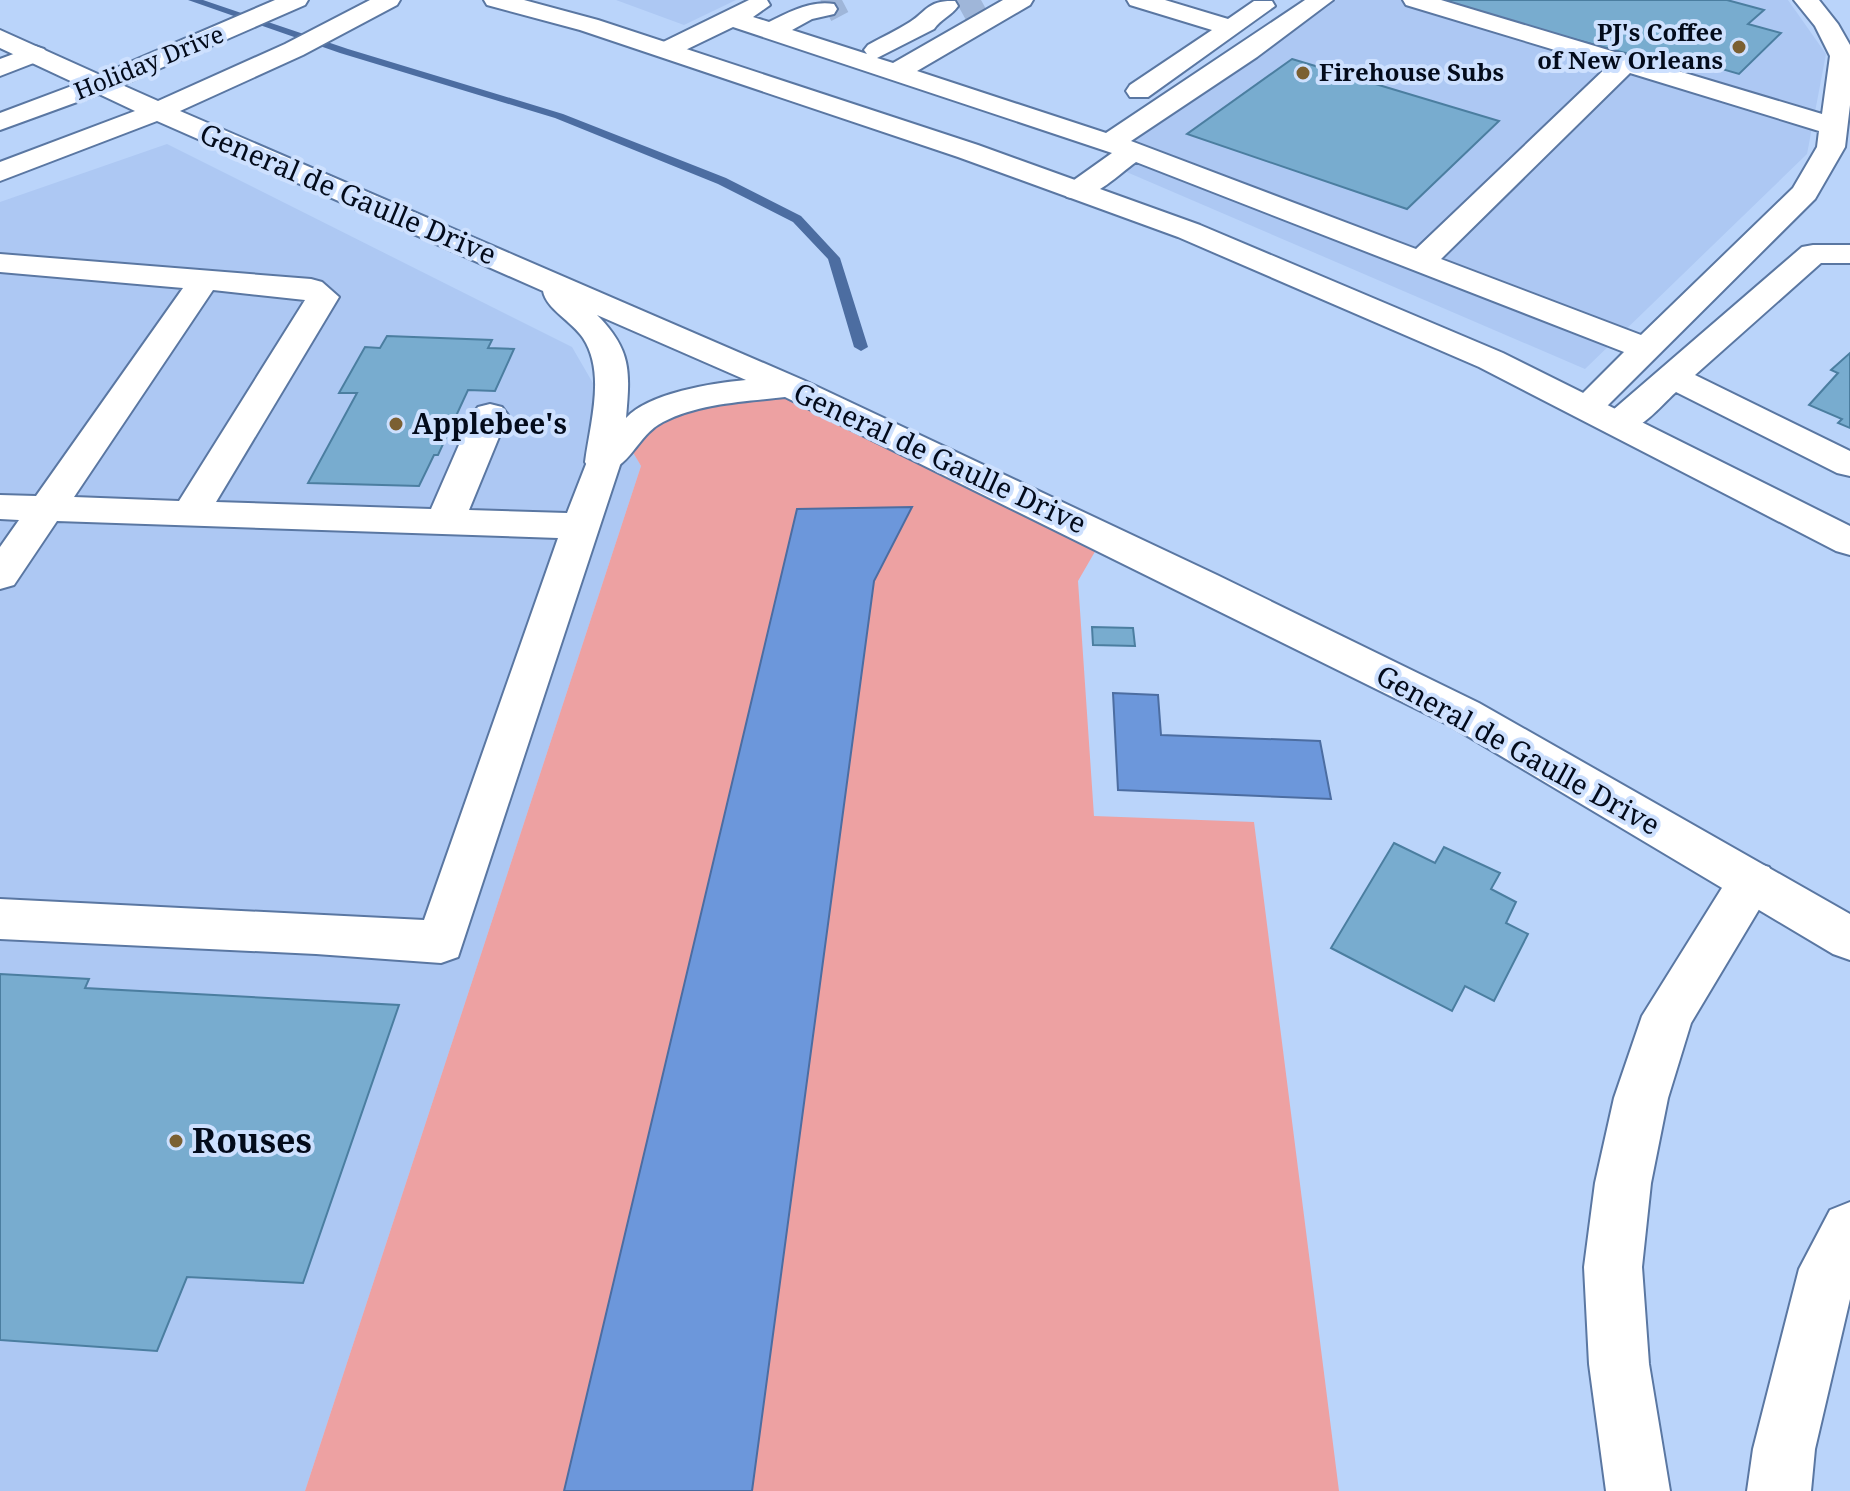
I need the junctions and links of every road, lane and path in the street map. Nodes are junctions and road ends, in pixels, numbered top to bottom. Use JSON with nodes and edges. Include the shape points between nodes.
{"nodes":[{"id":1,"x":296,"y":0,"type":"edge"},
{"id":2,"x":388,"y":0,"type":"edge"},
{"id":3,"x":496,"y":0,"type":"edge"},
{"id":4,"x":769,"y":0,"type":"edge"},
{"id":5,"x":1021,"y":0,"type":"edge"},
{"id":6,"x":1139,"y":0,"type":"edge"},
{"id":7,"x":1272,"y":0,"type":"edge"},
{"id":8,"x":1282,"y":0,"type":"edge"},
{"id":9,"x":1415,"y":0,"type":"edge"},
{"id":10,"x":1806,"y":0,"type":"edge"},
{"id":11,"x":1315,"y":4,"type":"edge"},
{"id":12,"x":725,"y":6,"type":"edge"},
{"id":13,"x":814,"y":8,"type":"tunnel mouth"},
{"id":14,"x":954,"y":8,"type":"tunnel mouth"},
{"id":15,"x":1230,"y":27,"type":"junction"},
{"id":16,"x":771,"y":31,"type":"junction"},
{"id":17,"x":0,"y":38,"type":"edge"},
{"id":18,"x":666,"y":50,"type":"junction"},
{"id":19,"x":35,"y":54,"type":"junction"},
{"id":20,"x":857,"y":60,"type":"junction"},
{"id":21,"x":1625,"y":64,"type":"junction"},
{"id":22,"x":0,"y":68,"type":"edge"},
{"id":23,"x":896,"y":72,"type":"junction"},
{"id":24,"x":101,"y":84,"type":"junction"},
{"id":25,"x":159,"y":112,"type":"junction"},
{"id":26,"x":0,"y":122,"type":"edge"},
{"id":27,"x":1835,"y":127,"type":"junction"},
{"id":28,"x":1116,"y":129,"type":"junction"},
{"id":29,"x":1837,"y":164,"type":"edge"},
{"id":30,"x":0,"y":172,"type":"edge"},
{"id":31,"x":1077,"y":191,"type":"junction"},
{"id":32,"x":1850,"y":254,"type":"edge"},
{"id":33,"x":1420,"y":262,"type":"junction"},
{"id":34,"x":0,"y":263,"type":"edge"},
{"id":35,"x":205,"y":279,"type":"junction"},
{"id":36,"x":545,"y":280,"type":"junction"},
{"id":37,"x":1694,"y":302,"type":"junction"},
{"id":38,"x":1739,"y":320,"type":"junction"},
{"id":39,"x":1647,"y":349,"type":"junction"},
{"id":40,"x":1673,"y":377,"type":"junction"},
{"id":41,"x":791,"y":387,"type":"junction"},
{"id":42,"x":1586,"y":408,"type":"junction"},
{"id":43,"x":490,"y":415,"type":"dead end"},
{"id":44,"x":1619,"y":424,"type":"junction"},
{"id":45,"x":603,"y":462,"type":"junction"},
{"id":46,"x":1850,"y":465,"type":"edge"},
{"id":47,"x":0,"y":507,"type":"edge"},
{"id":48,"x":47,"y":509,"type":"junction"},
{"id":49,"x":190,"y":513,"type":"junction"},
{"id":50,"x":445,"y":521,"type":"junction"},
{"id":51,"x":583,"y":526,"type":"junction"},
{"id":52,"x":1850,"y":542,"type":"edge"},
{"id":53,"x":0,"y":576,"type":"edge"},
{"id":54,"x":1752,"y":881,"type":"junction"},
{"id":55,"x":0,"y":919,"type":"edge"},
{"id":56,"x":1850,"y":939,"type":"edge"},
{"id":57,"x":1850,"y":1230,"type":"edge"},
{"id":58,"x":1638,"y":1491,"type":"edge"},
{"id":59,"x":1779,"y":1491,"type":"edge"}],
"edges":[{"from":1,"to":24,"type":"main road","name":"Holiday Drive"},
{"from":2,"to":25,"type":"main road","name":"Holiday Drive","via":[[271,62]]},
{"from":3,"to":18,"type":"main road"},
{"from":4,"to":12,"type":"main road"},
{"from":5,"to":23,"type":"main road"},
{"from":6,"to":15,"type":"main road"},
{"from":7,"to":15,"type":"main road"},
{"from":8,"to":11,"type":"main road"},
{"from":9,"to":21,"type":"main road"},
{"from":10,"to":27,"type":"main road","via":[[1843,56]]},
{"from":11,"to":28,"type":"main road","via":[[1248,52]]},
{"from":12,"to":16,"type":"main road"},
{"from":12,"to":18,"type":"main road"},
{"from":13,"to":16,"type":"main road"},
{"from":14,"to":20,"type":"main road","via":[[928,16],[925,24]]},
{"from":15,"to":28,"type":"main road"},
{"from":16,"to":20,"type":"main road"},
{"from":17,"to":19,"type":"main road","name":"General de Gaulle Drive"},
{"from":18,"to":31,"type":"main road"},
{"from":19,"to":22,"type":"main road"},
{"from":19,"to":24,"type":"main road","name":"General de Gaulle Drive"},
{"from":20,"to":23,"type":"main road"},
{"from":21,"to":27,"type":"main road"},
{"from":21,"to":33,"type":"main road"},
{"from":23,"to":28,"type":"main road","via":[[1080,134]]},
{"from":24,"to":25,"type":"main road","name":"General de Gaulle Drive"},
{"from":24,"to":26,"type":"main road","name":"Holiday Drive"},
{"from":25,"to":30,"type":"main road","name":"Holiday Drive"},
{"from":25,"to":36,"type":"main road","name":"General de Gaulle Drive"},
{"from":27,"to":29,"type":"main road"},
{"from":28,"to":31,"type":"main road"},
{"from":28,"to":33,"type":"main road"},
{"from":29,"to":37,"type":"main road"},
{"from":31,"to":42,"type":"main road","via":[[1295,274]]},
{"from":32,"to":38,"type":"main road","via":[[1813,254]]},
{"from":33,"to":39,"type":"main road"},
{"from":34,"to":35,"type":"main road"},
{"from":35,"to":48,"type":"main road"},
{"from":35,"to":49,"type":"main road","via":[[311,289],[323,297]]},
{"from":36,"to":41,"type":"main road","name":"General de Gaulle Drive"},
{"from":36,"to":45,"type":"main road","via":[[599,335],[613,372]]},
{"from":37,"to":38,"type":"main road"},
{"from":37,"to":39,"type":"main road"},
{"from":38,"to":40,"type":"main road"},
{"from":39,"to":42,"type":"main road"},
{"from":40,"to":44,"type":"main road"},
{"from":40,"to":46,"type":"main road"},
{"from":41,"to":45,"type":"main road","via":[[716,393],[648,415]]},
{"from":41,"to":54,"type":"main road","name":"General de Gaulle Drive","via":[[1464,714]]},
{"from":42,"to":44,"type":"main road"},
{"from":43,"to":50,"type":"main road"},
{"from":44,"to":52,"type":"main road"},
{"from":45,"to":51,"type":"main road"},
{"from":47,"to":48,"type":"main road"},
{"from":48,"to":49,"type":"main road"},
{"from":48,"to":53,"type":"main road"},
{"from":49,"to":50,"type":"main road"},
{"from":50,"to":51,"type":"main road"},
{"from":51,"to":55,"type":"main road","via":[[441,942]]},
{"from":54,"to":56,"type":"main road","name":"General de Gaulle Drive"},
{"from":54,"to":58,"type":"main road","via":[[1668,1016],[1641,1098],[1623,1183],[1613,1267],[1619,1364]]},
{"from":57,"to":59,"type":"main road","via":[[1828,1269],[1784,1449]]}]}
